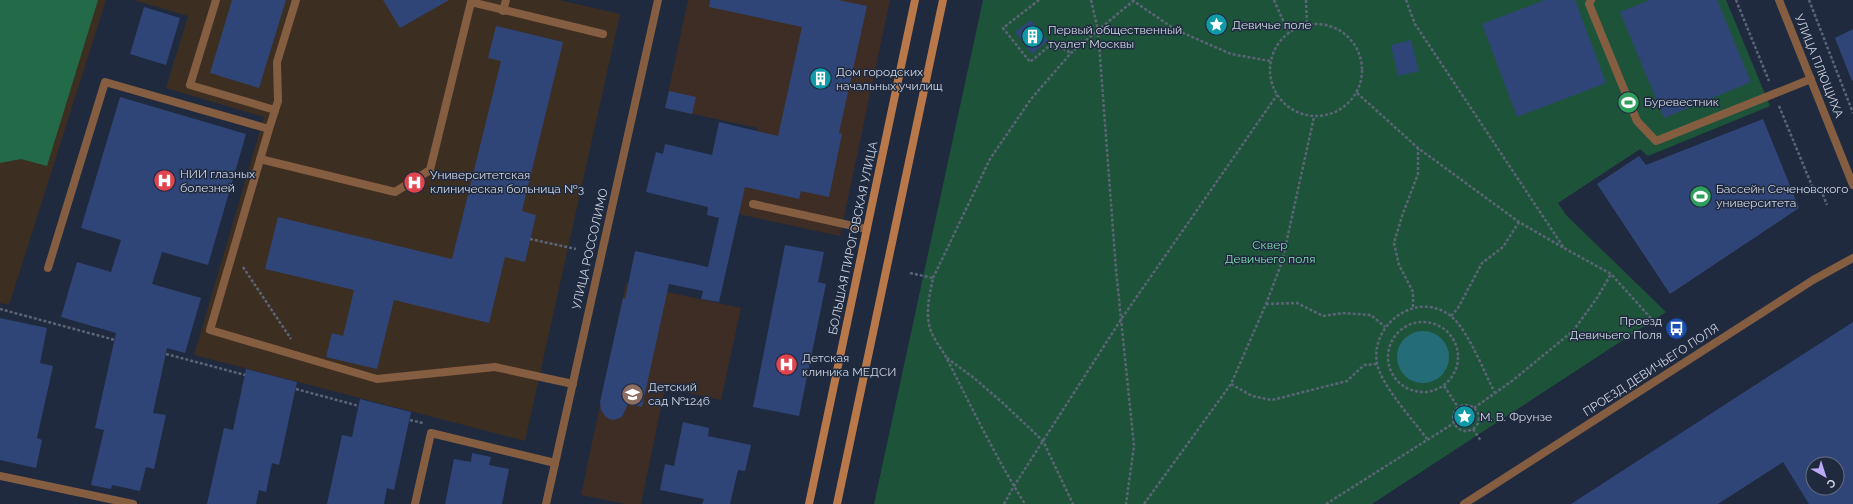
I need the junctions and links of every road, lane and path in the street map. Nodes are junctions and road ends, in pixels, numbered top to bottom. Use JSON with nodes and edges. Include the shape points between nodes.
{"nodes":[{"id":1,"x":216,"y":0,"type":"edge"},
{"id":2,"x":296,"y":0,"type":"edge"},
{"id":3,"x":506,"y":0,"type":"edge"},
{"id":4,"x":658,"y":0,"type":"edge"},
{"id":5,"x":915,"y":0,"type":"edge"},
{"id":6,"x":943,"y":0,"type":"edge"},
{"id":7,"x":1039,"y":0,"type":"edge"},
{"id":8,"x":1091,"y":0,"type":"edge"},
{"id":9,"x":1133,"y":0,"type":"edge"},
{"id":10,"x":1274,"y":0,"type":"edge"},
{"id":11,"x":1306,"y":0,"type":"edge"},
{"id":12,"x":1406,"y":0,"type":"edge"},
{"id":13,"x":1591,"y":0,"type":"edge"},
{"id":14,"x":1779,"y":0,"type":"edge"},
{"id":15,"x":1809,"y":0,"type":"edge"},
{"id":16,"x":503,"y":11,"type":"junction"},
{"id":17,"x":1307,"y":25,"type":"junction"},
{"id":18,"x":1098,"y":30,"type":"junction"},
{"id":19,"x":603,"y":34,"type":"dead end"},
{"id":20,"x":1289,"y":34,"type":"junction"},
{"id":21,"x":1072,"y":53,"type":"junction"},
{"id":22,"x":1270,"y":61,"type":"junction"},
{"id":23,"x":1811,"y":79,"type":"junction"},
{"id":24,"x":1357,"y":93,"type":"junction"},
{"id":25,"x":1277,"y":96,"type":"junction"},
{"id":26,"x":275,"y":110,"type":"junction"},
{"id":27,"x":1853,"y":113,"type":"edge"},
{"id":28,"x":1314,"y":117,"type":"junction"},
{"id":29,"x":269,"y":129,"type":"junction"},
{"id":30,"x":1418,"y":148,"type":"junction"},
{"id":31,"x":260,"y":159,"type":"junction"},
{"id":32,"x":1853,"y":185,"type":"edge"},
{"id":33,"x":754,"y":204,"type":"dead end"},
{"id":34,"x":1519,"y":222,"type":"junction"},
{"id":35,"x":867,"y":229,"type":"junction"},
{"id":36,"x":530,"y":239,"type":"dead end"},
{"id":37,"x":1564,"y":248,"type":"junction"},
{"id":38,"x":576,"y":249,"type":"dead end"},
{"id":39,"x":233,"y":252,"type":"junction"},
{"id":40,"x":1853,"y":258,"type":"edge"},
{"id":41,"x":48,"y":268,"type":"dead end"},
{"id":42,"x":910,"y":273,"type":"dead end"},
{"id":43,"x":1611,"y":274,"type":"junction"},
{"id":44,"x":933,"y":278,"type":"junction"},
{"id":45,"x":1266,"y":304,"type":"junction"},
{"id":46,"x":1414,"y":307,"type":"junction"},
{"id":47,"x":0,"y":309,"type":"edge"},
{"id":48,"x":1451,"y":316,"type":"junction"},
{"id":49,"x":1122,"y":318,"type":"junction"},
{"id":50,"x":1658,"y":326,"type":"dead end"},
{"id":51,"x":1385,"y":327,"type":"junction"},
{"id":52,"x":115,"y":340,"type":"dead end"},
{"id":53,"x":166,"y":354,"type":"dead end"},
{"id":54,"x":304,"y":358,"type":"junction"},
{"id":55,"x":946,"y":358,"type":"junction"},
{"id":56,"x":1377,"y":364,"type":"junction"},
{"id":57,"x":245,"y":375,"type":"dead end"},
{"id":58,"x":572,"y":384,"type":"junction"},
{"id":59,"x":1231,"y":384,"type":"junction"},
{"id":60,"x":1444,"y":386,"type":"junction"},
{"id":61,"x":296,"y":389,"type":"dead end"},
{"id":62,"x":1495,"y":394,"type":"junction"},
{"id":63,"x":358,"y":406,"type":"dead end"},
{"id":64,"x":1458,"y":407,"type":"junction"},
{"id":65,"x":1474,"y":408,"type":"junction"},
{"id":66,"x":1454,"y":423,"type":"junction"},
{"id":67,"x":1473,"y":429,"type":"junction"},
{"id":68,"x":1427,"y":439,"type":"junction"},
{"id":69,"x":1043,"y":441,"type":"junction"},
{"id":70,"x":1481,"y":441,"type":"dead end"},
{"id":71,"x":555,"y":463,"type":"junction"},
{"id":72,"x":0,"y":476,"type":"edge"},
{"id":73,"x":1014,"y":486,"type":"junction"},
{"id":74,"x":133,"y":504,"type":"edge"},
{"id":75,"x":415,"y":504,"type":"edge"},
{"id":76,"x":546,"y":504,"type":"edge"},
{"id":77,"x":809,"y":504,"type":"edge"},
{"id":78,"x":837,"y":504,"type":"edge"},
{"id":79,"x":1004,"y":504,"type":"edge"},
{"id":80,"x":1025,"y":504,"type":"edge"},
{"id":81,"x":1073,"y":504,"type":"edge"},
{"id":82,"x":1126,"y":504,"type":"edge"},
{"id":83,"x":1144,"y":504,"type":"edge"},
{"id":84,"x":1326,"y":504,"type":"edge"},
{"id":85,"x":1464,"y":504,"type":"edge"}],
"edges":[{"from":1,"to":26,"type":"street","via":[[190,85]]},
{"from":2,"to":26,"type":"street","via":[[277,62],[278,101]]},
{"from":3,"to":16,"type":"street"},
{"from":4,"to":58,"type":"street","name":"УЛИЦА РОССОЛИМО"},
{"from":5,"to":35,"type":"main road","name":"БОЛЬШАЯ ПИРОГОВСКАЯ УЛИЦА"},
{"from":6,"to":78,"type":"main road"},
{"from":7,"to":21,"type":"path","via":[[1003,28],[1030,62],[1053,43]]},
{"from":8,"to":18,"type":"path"},
{"from":9,"to":18,"type":"path"},
{"from":9,"to":22,"type":"path","via":[[1176,30],[1231,54]]},
{"from":10,"to":20,"type":"path"},
{"from":11,"to":17,"type":"path"},
{"from":12,"to":37,"type":"path","via":[[1415,24]]},
{"from":13,"to":23,"type":"street","via":[[1589,4],[1637,121],[1656,141]]},
{"from":14,"to":23,"type":"street","name":"УЛИЦА ПЛЮЩИХА"},
{"from":15,"to":27,"type":"path"},
{"from":16,"to":19,"type":"street"},
{"from":16,"to":31,"type":"street","via":[[471,2],[430,170],[395,192]]},
{"from":17,"to":20,"type":"path"},
{"from":17,"to":24,"type":"path","via":[[1337,29],[1349,38],[1359,53],[1362,73]]},
{"from":18,"to":21,"type":"path"},
{"from":18,"to":49,"type":"path"},
{"from":20,"to":22,"type":"path","via":[[1278,45]]},
{"from":21,"to":44,"type":"path","via":[[1031,99],[990,159]]},
{"from":22,"to":25,"type":"path","via":[[1272,83]]},
{"from":23,"to":32,"type":"street","name":"УЛИЦА ПЛЮЩИХА"},
{"from":24,"to":28,"type":"path","via":[[1345,107],[1330,115]]},
{"from":24,"to":30,"type":"path"},
{"from":25,"to":28,"type":"path","via":[[1298,113]]},
{"from":25,"to":49,"type":"path"},
{"from":26,"to":29,"type":"street"},
{"from":28,"to":45,"type":"path","via":[[1282,262]]},
{"from":29,"to":31,"type":"street"},
{"from":29,"to":41,"type":"street","via":[[105,82]]},
{"from":30,"to":34,"type":"path"},
{"from":30,"to":46,"type":"path","via":[[1418,174],[1394,243],[1399,265],[1413,292]]},
{"from":31,"to":39,"type":"street"},
{"from":33,"to":35,"type":"street"},
{"from":34,"to":37,"type":"path"},
{"from":34,"to":48,"type":"path","via":[[1503,247],[1482,263],[1458,308]]},
{"from":35,"to":77,"type":"main road","name":"БОЛЬШАЯ ПИРОГОВСКАЯ УЛИЦА"},
{"from":36,"to":38,"type":"path"},
{"from":37,"to":43,"type":"path"},
{"from":39,"to":54,"type":"path"},
{"from":39,"to":54,"type":"street","via":[[210,330]]},
{"from":40,"to":85,"type":"street","name":"ПРОЕЗД ДЕВИЧЬЕГО ПОЛЯ","via":[[1813,280]]},
{"from":42,"to":44,"type":"path"},
{"from":43,"to":50,"type":"path"},
{"from":43,"to":62,"type":"path","via":[[1573,331]]},
{"from":44,"to":55,"type":"path","via":[[928,309],[929,324],[933,337]]},
{"from":45,"to":51,"type":"path","via":[[1297,303],[1323,316],[1342,313],[1371,315]]},
{"from":45,"to":59,"type":"path"},
{"from":46,"to":48,"type":"path","via":[[1436,309]]},
{"from":46,"to":51,"type":"path","via":[[1391,319]]},
{"from":47,"to":52,"type":"path"},
{"from":48,"to":62,"type":"path","via":[[1462,327]]},
{"from":49,"to":69,"type":"path"},
{"from":49,"to":82,"type":"path","via":[[1134,446]]},
{"from":51,"to":56,"type":"path","via":[[1376,347]]},
{"from":53,"to":57,"type":"path"},
{"from":54,"to":58,"type":"street","via":[[377,379],[495,367]]},
{"from":55,"to":69,"type":"path","via":[[974,378]]},
{"from":55,"to":73,"type":"path"},
{"from":56,"to":59,"type":"path","via":[[1364,365],[1347,381],[1272,400],[1252,396]]},
{"from":56,"to":68,"type":"path","via":[[1383,379]]},
{"from":58,"to":71,"type":"street","name":"УЛИЦА РОССОЛИМО"},
{"from":59,"to":83,"type":"path"},
{"from":60,"to":60,"type":"path","via":[[1455,372],[1459,355],[1454,338],[1441,326],[1424,321],[1407,325],[1394,337],[1388,352],[1389,368],[1398,382],[1412,391],[1428,392]]},
{"from":60,"to":64,"type":"path"},
{"from":61,"to":63,"type":"path"},
{"from":62,"to":65,"type":"path"},
{"from":64,"to":65,"type":"path","via":[[1467,405]]},
{"from":64,"to":66,"type":"path","via":[[1453,414]]},
{"from":65,"to":67,"type":"path","via":[[1478,418]]},
{"from":66,"to":67,"type":"path","via":[[1458,429]]},
{"from":66,"to":68,"type":"path"},
{"from":67,"to":70,"type":"path"},
{"from":68,"to":84,"type":"path"},
{"from":69,"to":73,"type":"path"},
{"from":69,"to":81,"type":"path"},
{"from":71,"to":75,"type":"street","via":[[431,432]]},
{"from":71,"to":76,"type":"street","name":"УЛИЦА РОССОЛИМО"},
{"from":72,"to":74,"type":"street"},
{"from":73,"to":79,"type":"path"},
{"from":73,"to":80,"type":"path"}]}
